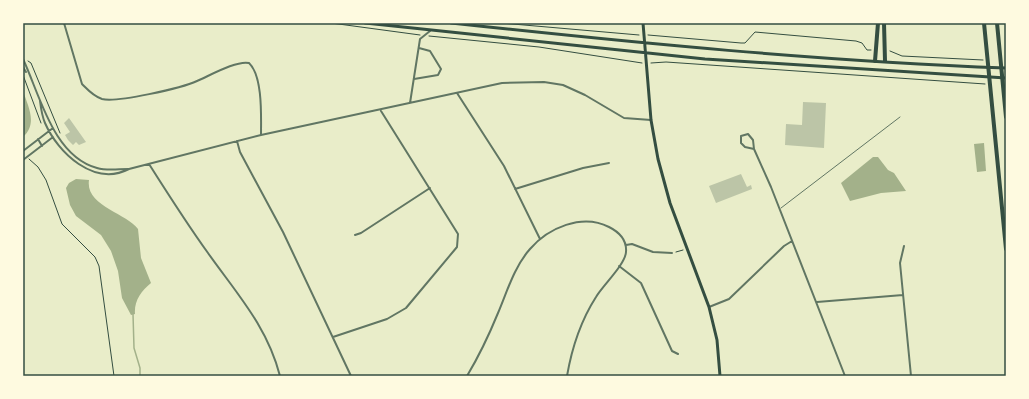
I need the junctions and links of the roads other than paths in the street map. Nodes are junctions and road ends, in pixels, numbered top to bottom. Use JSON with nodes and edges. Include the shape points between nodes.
{"nodes":[{"id":1,"x":64,"y":23,"type":"edge"},
{"id":2,"x":365,"y":23,"type":"edge"},
{"id":3,"x":452,"y":23,"type":"edge"},
{"id":4,"x":642,"y":23,"type":"edge"},
{"id":5,"x":878,"y":23,"type":"edge"},
{"id":6,"x":884,"y":23,"type":"edge"},
{"id":7,"x":984,"y":23,"type":"edge"},
{"id":8,"x":997,"y":23,"type":"edge"},
{"id":9,"x":430,"y":31,"type":"junction"},
{"id":10,"x":645,"y":44,"type":"junction"},
{"id":11,"x":419,"y":48,"type":"junction"},
{"id":12,"x":646,"y":54,"type":"junction"},
{"id":13,"x":24,"y":60,"type":"edge"},
{"id":14,"x":875,"y":61,"type":"junction"},
{"id":15,"x":885,"y":61,"type":"junction"},
{"id":16,"x":23,"y":67,"type":"edge"},
{"id":17,"x":1006,"y":68,"type":"edge"},
{"id":18,"x":874,"y":71,"type":"junction"},
{"id":19,"x":885,"y":71,"type":"junction"},
{"id":20,"x":27,"y":72,"type":"junction"},
{"id":21,"x":1006,"y":78,"type":"edge"},
{"id":22,"x":414,"y":80,"type":"junction"},
{"id":23,"x":457,"y":93,"type":"junction"},
{"id":24,"x":40,"y":101,"type":"junction"},
{"id":25,"x":410,"y":103,"type":"junction"},
{"id":26,"x":381,"y":111,"type":"junction"},
{"id":27,"x":900,"y":117,"type":"dead end"},
{"id":28,"x":1006,"y":117,"type":"edge"},
{"id":29,"x":651,"y":120,"type":"junction"},
{"id":30,"x":53,"y":128,"type":"junction"},
{"id":31,"x":49,"y":130,"type":"junction"},
{"id":32,"x":261,"y":135,"type":"junction"},
{"id":33,"x":52,"y":137,"type":"junction"},
{"id":34,"x":38,"y":140,"type":"junction"},
{"id":35,"x":237,"y":141,"type":"junction"},
{"id":36,"x":42,"y":146,"type":"junction"},
{"id":37,"x":754,"y":148,"type":"junction"},
{"id":38,"x":23,"y":151,"type":"edge"},
{"id":39,"x":23,"y":160,"type":"edge"},
{"id":40,"x":609,"y":163,"type":"dead end"},
{"id":41,"x":148,"y":164,"type":"junction"},
{"id":42,"x":129,"y":169,"type":"junction"},
{"id":43,"x":430,"y":188,"type":"junction"},
{"id":44,"x":515,"y":189,"type":"junction"},
{"id":45,"x":780,"y":208,"type":"junction"},
{"id":46,"x":355,"y":235,"type":"dead end"},
{"id":47,"x":540,"y":239,"type":"junction"},
{"id":48,"x":792,"y":241,"type":"junction"},
{"id":49,"x":626,"y":245,"type":"junction"},
{"id":50,"x":904,"y":246,"type":"dead end"},
{"id":51,"x":1006,"y":249,"type":"edge"},
{"id":52,"x":672,"y":253,"type":"road end"},
{"id":53,"x":619,"y":266,"type":"junction"},
{"id":54,"x":903,"y":295,"type":"junction"},
{"id":55,"x":816,"y":302,"type":"junction"},
{"id":56,"x":709,"y":307,"type":"junction"},
{"id":57,"x":333,"y":337,"type":"junction"},
{"id":58,"x":678,"y":354,"type":"dead end"},
{"id":59,"x":280,"y":376,"type":"edge"},
{"id":60,"x":351,"y":376,"type":"edge"},
{"id":61,"x":467,"y":376,"type":"edge"},
{"id":62,"x":568,"y":376,"type":"edge"},
{"id":63,"x":720,"y":376,"type":"edge"},
{"id":64,"x":845,"y":376,"type":"edge"},
{"id":65,"x":911,"y":376,"type":"edge"}],
"edges":[{"from":1,"to":32,"type":"street","via":[[82,84],[102,99],[121,98],[183,86],[238,63],[248,63],[255,73],[259,90]]},
{"from":2,"to":9,"type":"main road"},
{"from":3,"to":10,"type":"main road"},
{"from":4,"to":10,"type":"main road"},
{"from":5,"to":14,"type":"highway"},
{"from":6,"to":15,"type":"highway"},
{"from":7,"to":51,"type":"highway"},
{"from":8,"to":28,"type":"highway"},
{"from":9,"to":11,"type":"street","via":[[420,39]]},
{"from":9,"to":12,"type":"main road"},
{"from":10,"to":12,"type":"main road"},
{"from":10,"to":14,"type":"main road"},
{"from":11,"to":22,"type":"street"},
{"from":11,"to":22,"type":"street","via":[[431,52],[441,69],[438,75]]},
{"from":12,"to":18,"type":"main road"},
{"from":12,"to":29,"type":"main road"},
{"from":13,"to":20,"type":"street"},
{"from":14,"to":15,"type":"main road"},
{"from":14,"to":18,"type":"main road"},
{"from":15,"to":17,"type":"main road"},
{"from":15,"to":19,"type":"main road"},
{"from":16,"to":20,"type":"street"},
{"from":18,"to":19,"type":"main road"},
{"from":19,"to":21,"type":"main road"},
{"from":20,"to":24,"type":"street"},
{"from":22,"to":25,"type":"street"},
{"from":23,"to":25,"type":"street"},
{"from":23,"to":29,"type":"street","via":[[502,84],[544,82],[575,90],[624,118]]},
{"from":23,"to":44,"type":"street","via":[[504,166]]},
{"from":24,"to":30,"type":"street"},
{"from":24,"to":31,"type":"street","via":[[43,118]]},
{"from":25,"to":26,"type":"street"},
{"from":26,"to":32,"type":"street"},
{"from":26,"to":43,"type":"street"},
{"from":27,"to":45,"type":"lane"},
{"from":29,"to":56,"type":"main road","via":[[670,203]]},
{"from":30,"to":31,"type":"street"},
{"from":30,"to":42,"type":"street","via":[[68,148],[86,164],[105,169]]},
{"from":31,"to":33,"type":"street"},
{"from":31,"to":34,"type":"street"},
{"from":32,"to":35,"type":"street"},
{"from":33,"to":36,"type":"street"},
{"from":33,"to":42,"type":"street","via":[[70,157],[90,170],[114,174]]},
{"from":34,"to":36,"type":"street"},
{"from":34,"to":38,"type":"street"},
{"from":35,"to":41,"type":"street"},
{"from":35,"to":57,"type":"street","via":[[240,152],[283,232]]},
{"from":36,"to":39,"type":"street"},
{"from":37,"to":37,"type":"street","via":[[754,142],[749,134],[741,136],[741,143]]},
{"from":37,"to":45,"type":"street"},
{"from":40,"to":44,"type":"street","via":[[583,168]]},
{"from":41,"to":42,"type":"street"},
{"from":41,"to":59,"type":"street","via":[[204,248],[258,322],[269,342]]},
{"from":43,"to":46,"type":"street"},
{"from":43,"to":57,"type":"street","via":[[458,234],[457,247],[406,308],[387,319]]},
{"from":44,"to":47,"type":"street"},
{"from":45,"to":48,"type":"street"},
{"from":47,"to":49,"type":"street","via":[[567,224],[588,222],[609,227],[623,237]]},
{"from":47,"to":61,"type":"street","via":[[515,272]]},
{"from":48,"to":55,"type":"street"},
{"from":48,"to":56,"type":"street","via":[[727,300]]},
{"from":49,"to":52,"type":"street","via":[[635,245],[653,252]]},
{"from":49,"to":53,"type":"street","via":[[626,255]]},
{"from":50,"to":54,"type":"street","via":[[900,263]]},
{"from":53,"to":58,"type":"street","via":[[641,283],[672,351]]},
{"from":53,"to":62,"type":"street","via":[[596,297],[580,325]]},
{"from":54,"to":55,"type":"street"},
{"from":54,"to":65,"type":"street"},
{"from":55,"to":64,"type":"street"},
{"from":56,"to":63,"type":"main road"},
{"from":57,"to":60,"type":"street"}]}
